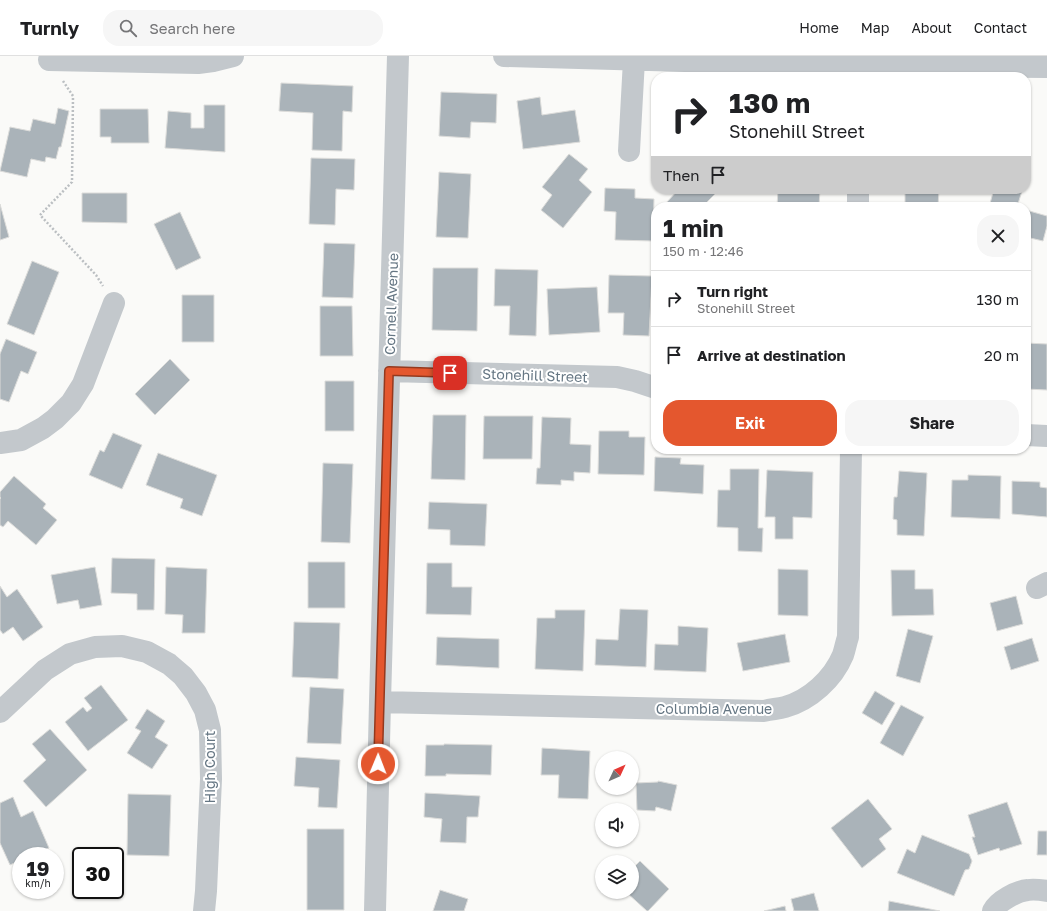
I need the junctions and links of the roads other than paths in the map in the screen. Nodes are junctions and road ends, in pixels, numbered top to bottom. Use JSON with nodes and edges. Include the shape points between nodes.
{"nodes":[{"id":1,"x":233,"y":56,"type":"edge"},
{"id":2,"x":398,"y":56,"type":"edge"},
{"id":3,"x":504,"y":56,"type":"edge"},
{"id":4,"x":49,"y":60,"type":"road end"},
{"id":5,"x":634,"y":60,"type":"junction"},
{"id":6,"x":862,"y":66,"type":"edge"},
{"id":7,"x":1047,"y":67,"type":"edge"},
{"id":8,"x":629,"y":151,"type":"dead end"},
{"id":9,"x":114,"y":304,"type":"road end"},
{"id":10,"x":389,"y":371,"type":"junction"},
{"id":11,"x":651,"y":386,"type":"edge"},
{"id":12,"x":1031,"y":436,"type":"edge"},
{"id":13,"x":1047,"y":436,"type":"edge"},
{"id":14,"x":0,"y":442,"type":"edge"},
{"id":15,"x":851,"y":454,"type":"edge"},
{"id":16,"x":380,"y":702,"type":"junction"},
{"id":17,"x":0,"y":712,"type":"edge"},
{"id":18,"x":1047,"y":891,"type":"edge"},
{"id":19,"x":204,"y":911,"type":"edge"},
{"id":20,"x":375,"y":911,"type":"edge"},
{"id":21,"x":993,"y":911,"type":"edge"}],
"edges":[{"from":1,"to":4,"type":"street","via":[[198,63]]},
{"from":2,"to":10,"type":"street","name":"Cornell Avenue"},
{"from":3,"to":5,"type":"street"},
{"from":5,"to":6,"type":"street"},
{"from":5,"to":8,"type":"street"},
{"from":6,"to":7,"type":"street"},
{"from":9,"to":14,"type":"street","via":[[83,384],[71,403],[43,428],[21,440]]},
{"from":10,"to":11,"type":"street","name":"Stonehill Street","via":[[617,377]]},
{"from":10,"to":16,"type":"street","name":"Cornell Avenue"},
{"from":12,"to":13,"type":"street"},
{"from":15,"to":16,"type":"street","name":"Columbia Avenue","via":[[848,637],[843,655],[834,671],[822,686],[806,698],[786,707],[764,711]]},
{"from":16,"to":20,"type":"street","name":"Cornell Avenue"},
{"from":17,"to":19,"type":"street","name":"High Court","via":[[45,670],[70,654],[95,647],[122,646],[147,652],[169,664],[183,676],[205,710],[210,730],[211,779]]},
{"from":18,"to":21,"type":"street","via":[[1026,890],[1008,897]]}]}
